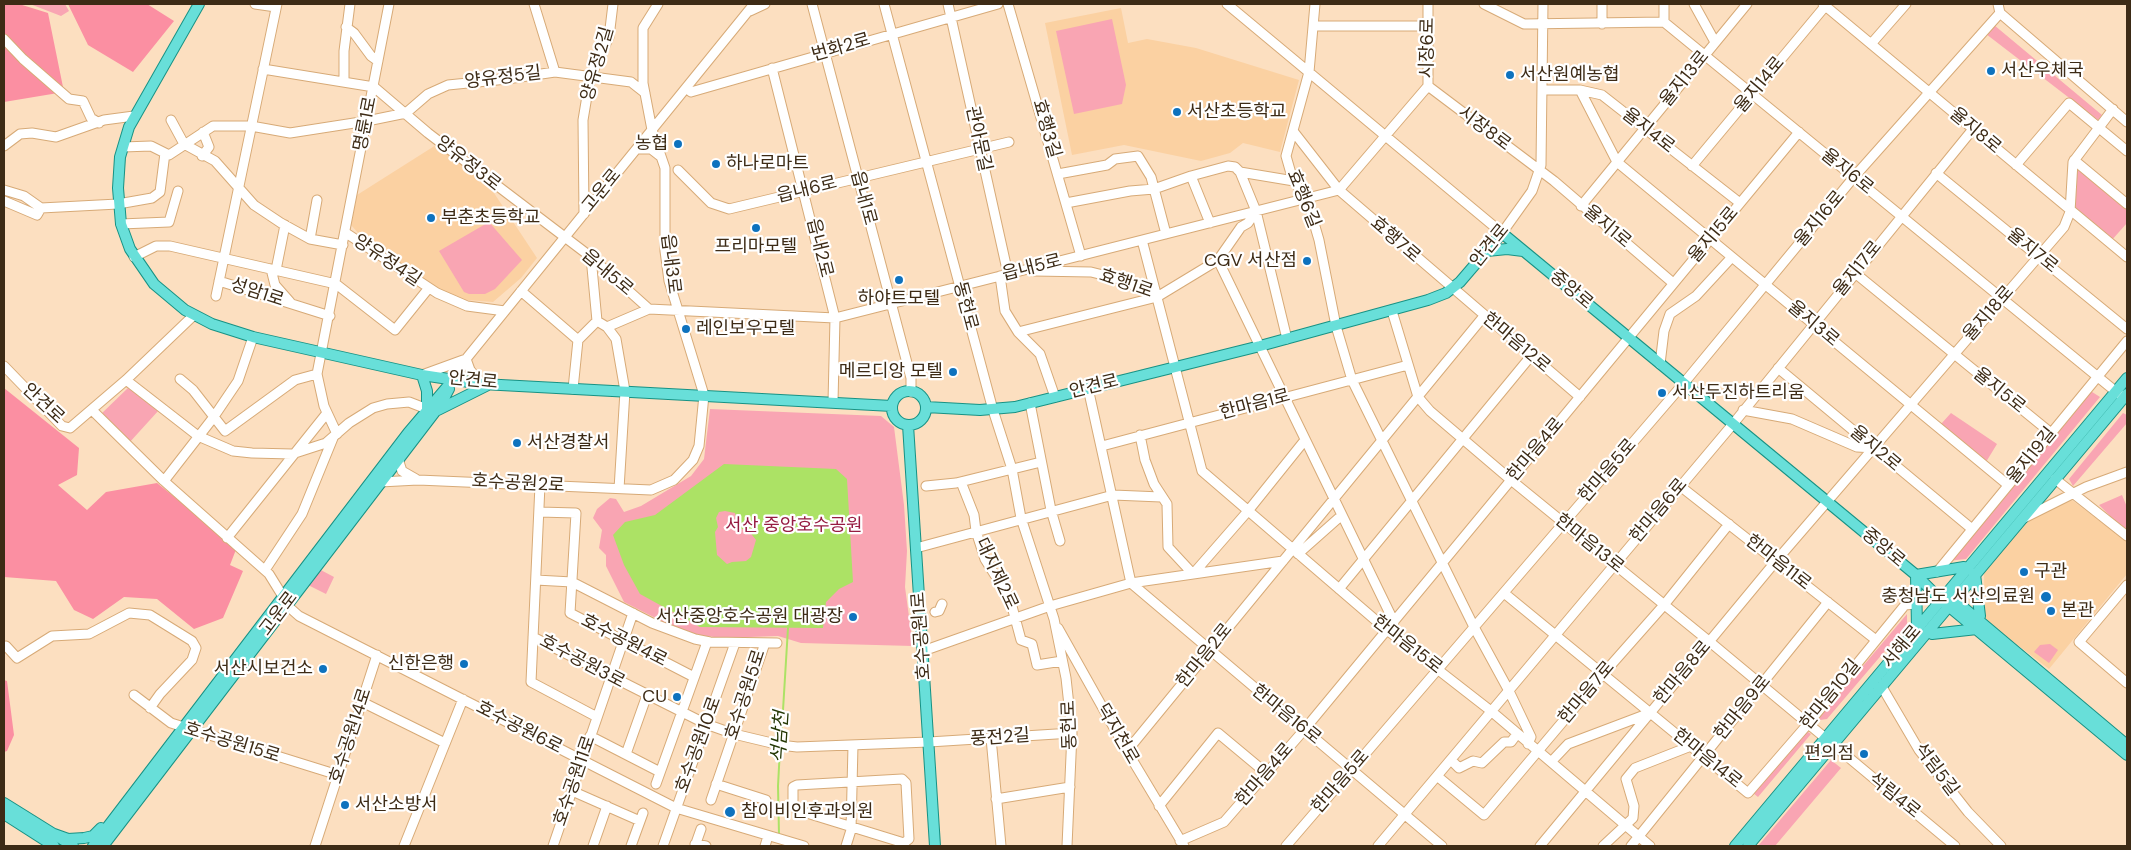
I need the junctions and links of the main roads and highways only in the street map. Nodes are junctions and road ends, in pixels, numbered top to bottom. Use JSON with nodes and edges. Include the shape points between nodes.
{"nodes":[{"id":1,"x":199,"y":4,"type":"edge"},
{"id":2,"x":1502,"y":233,"type":"joint"},
{"id":3,"x":1487,"y":251,"type":"junction"},
{"id":4,"x":1524,"y":251,"type":"junction"},
{"id":5,"x":422,"y":375,"type":"junction"},
{"id":6,"x":2127,"y":378,"type":"edge"},
{"id":7,"x":453,"y":380,"type":"junction"},
{"id":8,"x":486,"y":384,"type":"junction"},
{"id":9,"x":2124,"y":396,"type":"edge"},
{"id":10,"x":892,"y":406,"type":"junction"},
{"id":11,"x":926,"y":407,"type":"junction"},
{"id":12,"x":431,"y":410,"type":"junction"},
{"id":13,"x":908,"y":425,"type":"junction"},
{"id":14,"x":1971,"y":572,"type":"junction"},
{"id":15,"x":1916,"y":575,"type":"junction"},
{"id":16,"x":285,"y":600,"type":"junction"},
{"id":17,"x":1948,"y":600,"type":"junction"},
{"id":18,"x":1978,"y":625,"type":"junction"},
{"id":19,"x":1917,"y":628,"type":"junction"},
{"id":20,"x":1928,"y":631,"type":"junction"},
{"id":21,"x":1829,"y":742,"type":"junction"},
{"id":22,"x":2127,"y":744,"type":"edge"},
{"id":23,"x":2127,"y":755,"type":"edge"},
{"id":24,"x":4,"y":803,"type":"edge"},
{"id":25,"x":4,"y":814,"type":"edge"},
{"id":26,"x":115,"y":824,"type":"junction"},
{"id":27,"x":34,"y":827,"type":"junction"},
{"id":28,"x":54,"y":834,"type":"junction"},
{"id":29,"x":47,"y":846,"type":"edge"},
{"id":30,"x":54,"y":846,"type":"edge"},
{"id":31,"x":73,"y":846,"type":"edge"},
{"id":32,"x":93,"y":846,"type":"edge"},
{"id":33,"x":103,"y":846,"type":"edge"},
{"id":34,"x":114,"y":846,"type":"edge"},
{"id":35,"x":935,"y":846,"type":"edge"},
{"id":36,"x":1735,"y":846,"type":"edge"},
{"id":37,"x":1748,"y":846,"type":"edge"}],
"edges":[{"from":1,"to":5,"type":"main road","name":"안견로","via":[[134,116],[123,147],[118,204],[121,224],[134,257],[158,288],[194,315],[220,327]]},
{"from":2,"to":3,"type":"main road","name":"안견로"},
{"from":2,"to":4,"type":"main road","name":"중앙로"},
{"from":3,"to":4,"type":"main road","via":[[1507,248]]},
{"from":3,"to":11,"type":"main road","name":"안견로","via":[[1452,289],[1392,311],[1030,403],[993,410]]},
{"from":4,"to":15,"type":"main road","name":"중앙로"},
{"from":5,"to":7,"type":"main road","name":"안견로"},
{"from":5,"to":12,"type":"main road"},
{"from":6,"to":9,"type":"main road","name":"서해로"},
{"from":7,"to":8,"type":"main road","name":"안견로"},
{"from":7,"to":12,"type":"main road","name":"고운로","via":[[446,395]]},
{"from":8,"to":10,"type":"main road","name":"안견로"},
{"from":8,"to":12,"type":"main road"},
{"from":9,"to":14,"type":"main road","name":"서해로"},
{"from":9,"to":14,"type":"main road","name":"서해로","via":[[2022,519]]},
{"from":10,"to":11,"type":"main road","via":[[899,395],[911,392],[921,397]]},
{"from":10,"to":13,"type":"main road","via":[[896,419]]},
{"from":11,"to":13,"type":"main road","via":[[921,420]]},
{"from":12,"to":16,"type":"main road","name":"고운로"},
{"from":12,"to":16,"type":"main road","name":"고운로","via":[[380,482]]},
{"from":13,"to":35,"type":"main road","name":"호수공원1로"},
{"from":14,"to":15,"type":"main road","via":[[1964,567]]},
{"from":14,"to":17,"type":"main road","name":"서해로"},
{"from":14,"to":18,"type":"main road","via":[[1980,616]]},
{"from":15,"to":17,"type":"main road","name":"중앙로"},
{"from":15,"to":19,"type":"main road"},
{"from":16,"to":26,"type":"main road","name":"고운로"},
{"from":17,"to":18,"type":"main road","name":"중앙로"},
{"from":17,"to":19,"type":"main road","name":"서해로"},
{"from":17,"to":20,"type":"main road","name":"서해로"},
{"from":18,"to":20,"type":"main road","via":[[1932,634]]},
{"from":18,"to":22,"type":"main road","name":"중앙로"},
{"from":18,"to":23,"type":"main road","name":"중앙로"},
{"from":19,"to":21,"type":"main road","name":"서해로"},
{"from":20,"to":21,"type":"main road","name":"서해로","via":[[1882,687]]},
{"from":21,"to":36,"type":"main road","name":"서해로"},
{"from":21,"to":37,"type":"main road","name":"서해로"},
{"from":24,"to":27,"type":"main road"},
{"from":25,"to":27,"type":"main road"},
{"from":26,"to":28,"type":"main road","via":[[107,822],[87,838],[68,839]]},
{"from":26,"to":32,"type":"main road","name":"고운로"},
{"from":26,"to":33,"type":"main road","name":"고운로"},
{"from":26,"to":34,"type":"main road"},
{"from":27,"to":28,"type":"main road"},
{"from":27,"to":29,"type":"main road"},
{"from":27,"to":30,"type":"main road"},
{"from":28,"to":31,"type":"main road"}]}
